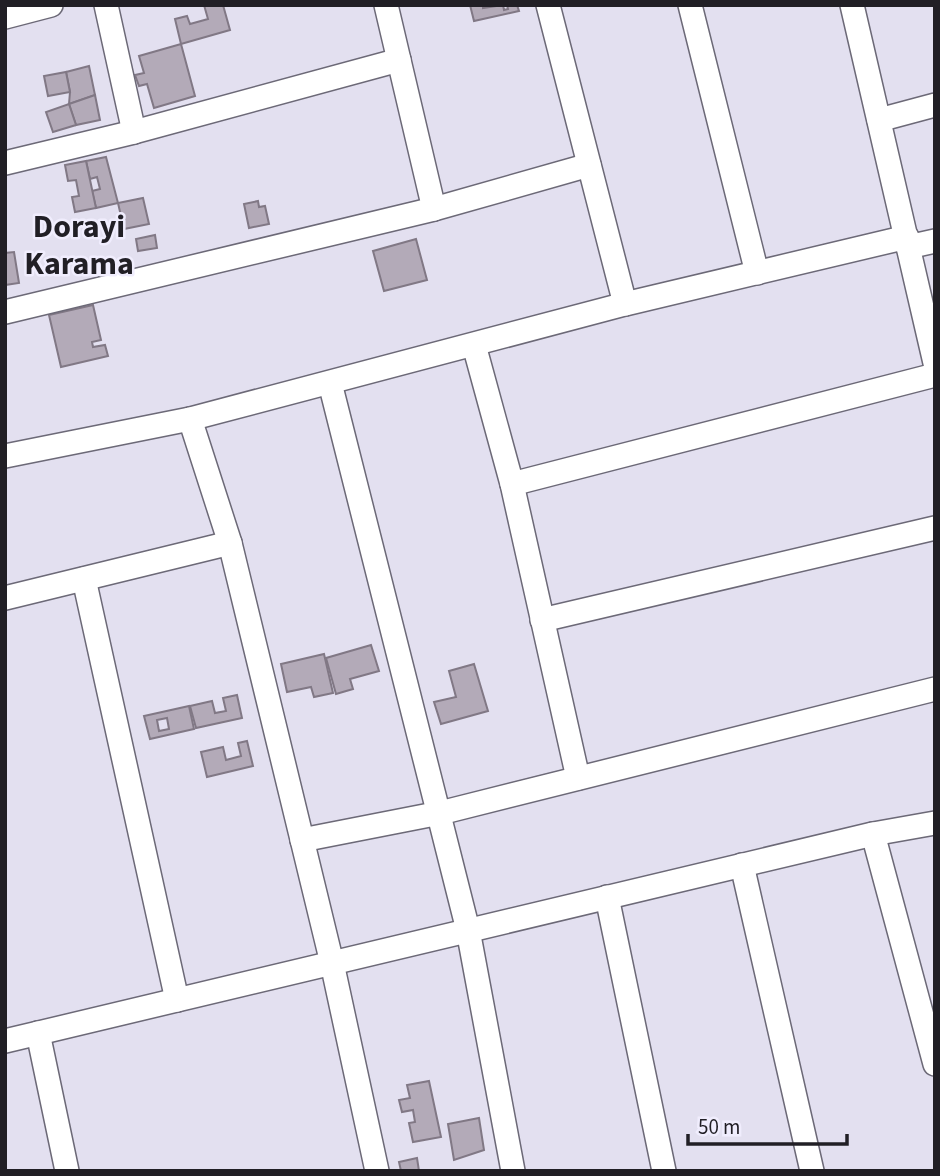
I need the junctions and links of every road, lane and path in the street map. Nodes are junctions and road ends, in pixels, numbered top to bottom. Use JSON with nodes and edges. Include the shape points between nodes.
{"nodes":[{"id":1,"x":51,"y":5,"type":"edge"},
{"id":2,"x":106,"y":5,"type":"edge"},
{"id":3,"x":386,"y":5,"type":"edge"},
{"id":4,"x":548,"y":5,"type":"edge"},
{"id":5,"x":690,"y":5,"type":"edge"},
{"id":6,"x":852,"y":5,"type":"edge"},
{"id":7,"x":5,"y":17,"type":"edge"},
{"id":8,"x":399,"y":60,"type":"junction"},
{"id":9,"x":935,"y":105,"type":"edge"},
{"id":10,"x":878,"y":120,"type":"junction"},
{"id":11,"x":134,"y":132,"type":"junction"},
{"id":12,"x":5,"y":163,"type":"edge"},
{"id":13,"x":589,"y":165,"type":"junction"},
{"id":14,"x":433,"y":209,"type":"junction"},
{"id":15,"x":935,"y":241,"type":"edge"},
{"id":16,"x":907,"y":242,"type":"junction"},
{"id":17,"x":757,"y":273,"type":"junction"},
{"id":18,"x":625,"y":304,"type":"junction"},
{"id":19,"x":5,"y":312,"type":"edge"},
{"id":20,"x":474,"y":345,"type":"junction"},
{"id":21,"x":935,"y":363,"type":"edge"},
{"id":22,"x":935,"y":375,"type":"edge"},
{"id":23,"x":330,"y":383,"type":"junction"},
{"id":24,"x":190,"y":419,"type":"junction"},
{"id":25,"x":5,"y":456,"type":"edge"},
{"id":26,"x":512,"y":484,"type":"junction"},
{"id":27,"x":935,"y":528,"type":"edge"},
{"id":28,"x":230,"y":543,"type":"junction"},
{"id":29,"x":84,"y":579,"type":"junction"},
{"id":30,"x":5,"y":598,"type":"edge"},
{"id":31,"x":542,"y":620,"type":"junction"},
{"id":32,"x":935,"y":689,"type":"edge"},
{"id":33,"x":578,"y":778,"type":"junction"},
{"id":34,"x":440,"y":813,"type":"junction"},
{"id":35,"x":935,"y":823,"type":"edge"},
{"id":36,"x":873,"y":834,"type":"junction"},
{"id":37,"x":302,"y":840,"type":"junction"},
{"id":38,"x":741,"y":865,"type":"junction"},
{"id":39,"x":607,"y":897,"type":"junction"},
{"id":40,"x":468,"y":930,"type":"junction"},
{"id":41,"x":332,"y":963,"type":"junction"},
{"id":42,"x":177,"y":1000,"type":"junction"},
{"id":43,"x":38,"y":1033,"type":"junction"},
{"id":44,"x":5,"y":1041,"type":"edge"},
{"id":45,"x":935,"y":1064,"type":"edge"},
{"id":46,"x":67,"y":1171,"type":"edge"},
{"id":47,"x":377,"y":1171,"type":"edge"},
{"id":48,"x":513,"y":1171,"type":"edge"},
{"id":49,"x":664,"y":1171,"type":"edge"},
{"id":50,"x":811,"y":1171,"type":"edge"}],
"edges":[{"from":1,"to":7,"type":"street"},
{"from":2,"to":11,"type":"street"},
{"from":3,"to":8,"type":"street"},
{"from":4,"to":13,"type":"street"},
{"from":5,"to":17,"type":"street"},
{"from":6,"to":10,"type":"street"},
{"from":8,"to":11,"type":"street"},
{"from":8,"to":14,"type":"street"},
{"from":9,"to":10,"type":"street"},
{"from":10,"to":16,"type":"street"},
{"from":11,"to":12,"type":"street"},
{"from":13,"to":14,"type":"street"},
{"from":13,"to":18,"type":"street"},
{"from":14,"to":19,"type":"street"},
{"from":15,"to":16,"type":"street"},
{"from":16,"to":17,"type":"street"},
{"from":16,"to":21,"type":"street"},
{"from":17,"to":18,"type":"street"},
{"from":18,"to":20,"type":"street"},
{"from":20,"to":23,"type":"street"},
{"from":20,"to":26,"type":"street"},
{"from":22,"to":26,"type":"street"},
{"from":23,"to":24,"type":"street"},
{"from":23,"to":34,"type":"street"},
{"from":24,"to":25,"type":"street"},
{"from":24,"to":28,"type":"street"},
{"from":26,"to":31,"type":"street"},
{"from":27,"to":31,"type":"street"},
{"from":28,"to":29,"type":"street"},
{"from":28,"to":37,"type":"street"},
{"from":29,"to":30,"type":"street"},
{"from":29,"to":42,"type":"street"},
{"from":31,"to":33,"type":"street"},
{"from":32,"to":33,"type":"street"},
{"from":33,"to":34,"type":"street"},
{"from":34,"to":37,"type":"street"},
{"from":34,"to":40,"type":"street"},
{"from":35,"to":36,"type":"street"},
{"from":36,"to":38,"type":"street"},
{"from":36,"to":45,"type":"street"},
{"from":37,"to":41,"type":"street"},
{"from":38,"to":39,"type":"street"},
{"from":38,"to":50,"type":"street"},
{"from":39,"to":40,"type":"street"},
{"from":39,"to":49,"type":"street"},
{"from":40,"to":41,"type":"street"},
{"from":40,"to":48,"type":"street"},
{"from":41,"to":42,"type":"street"},
{"from":41,"to":47,"type":"street"},
{"from":42,"to":43,"type":"street"},
{"from":43,"to":44,"type":"street"},
{"from":43,"to":46,"type":"street"}]}
